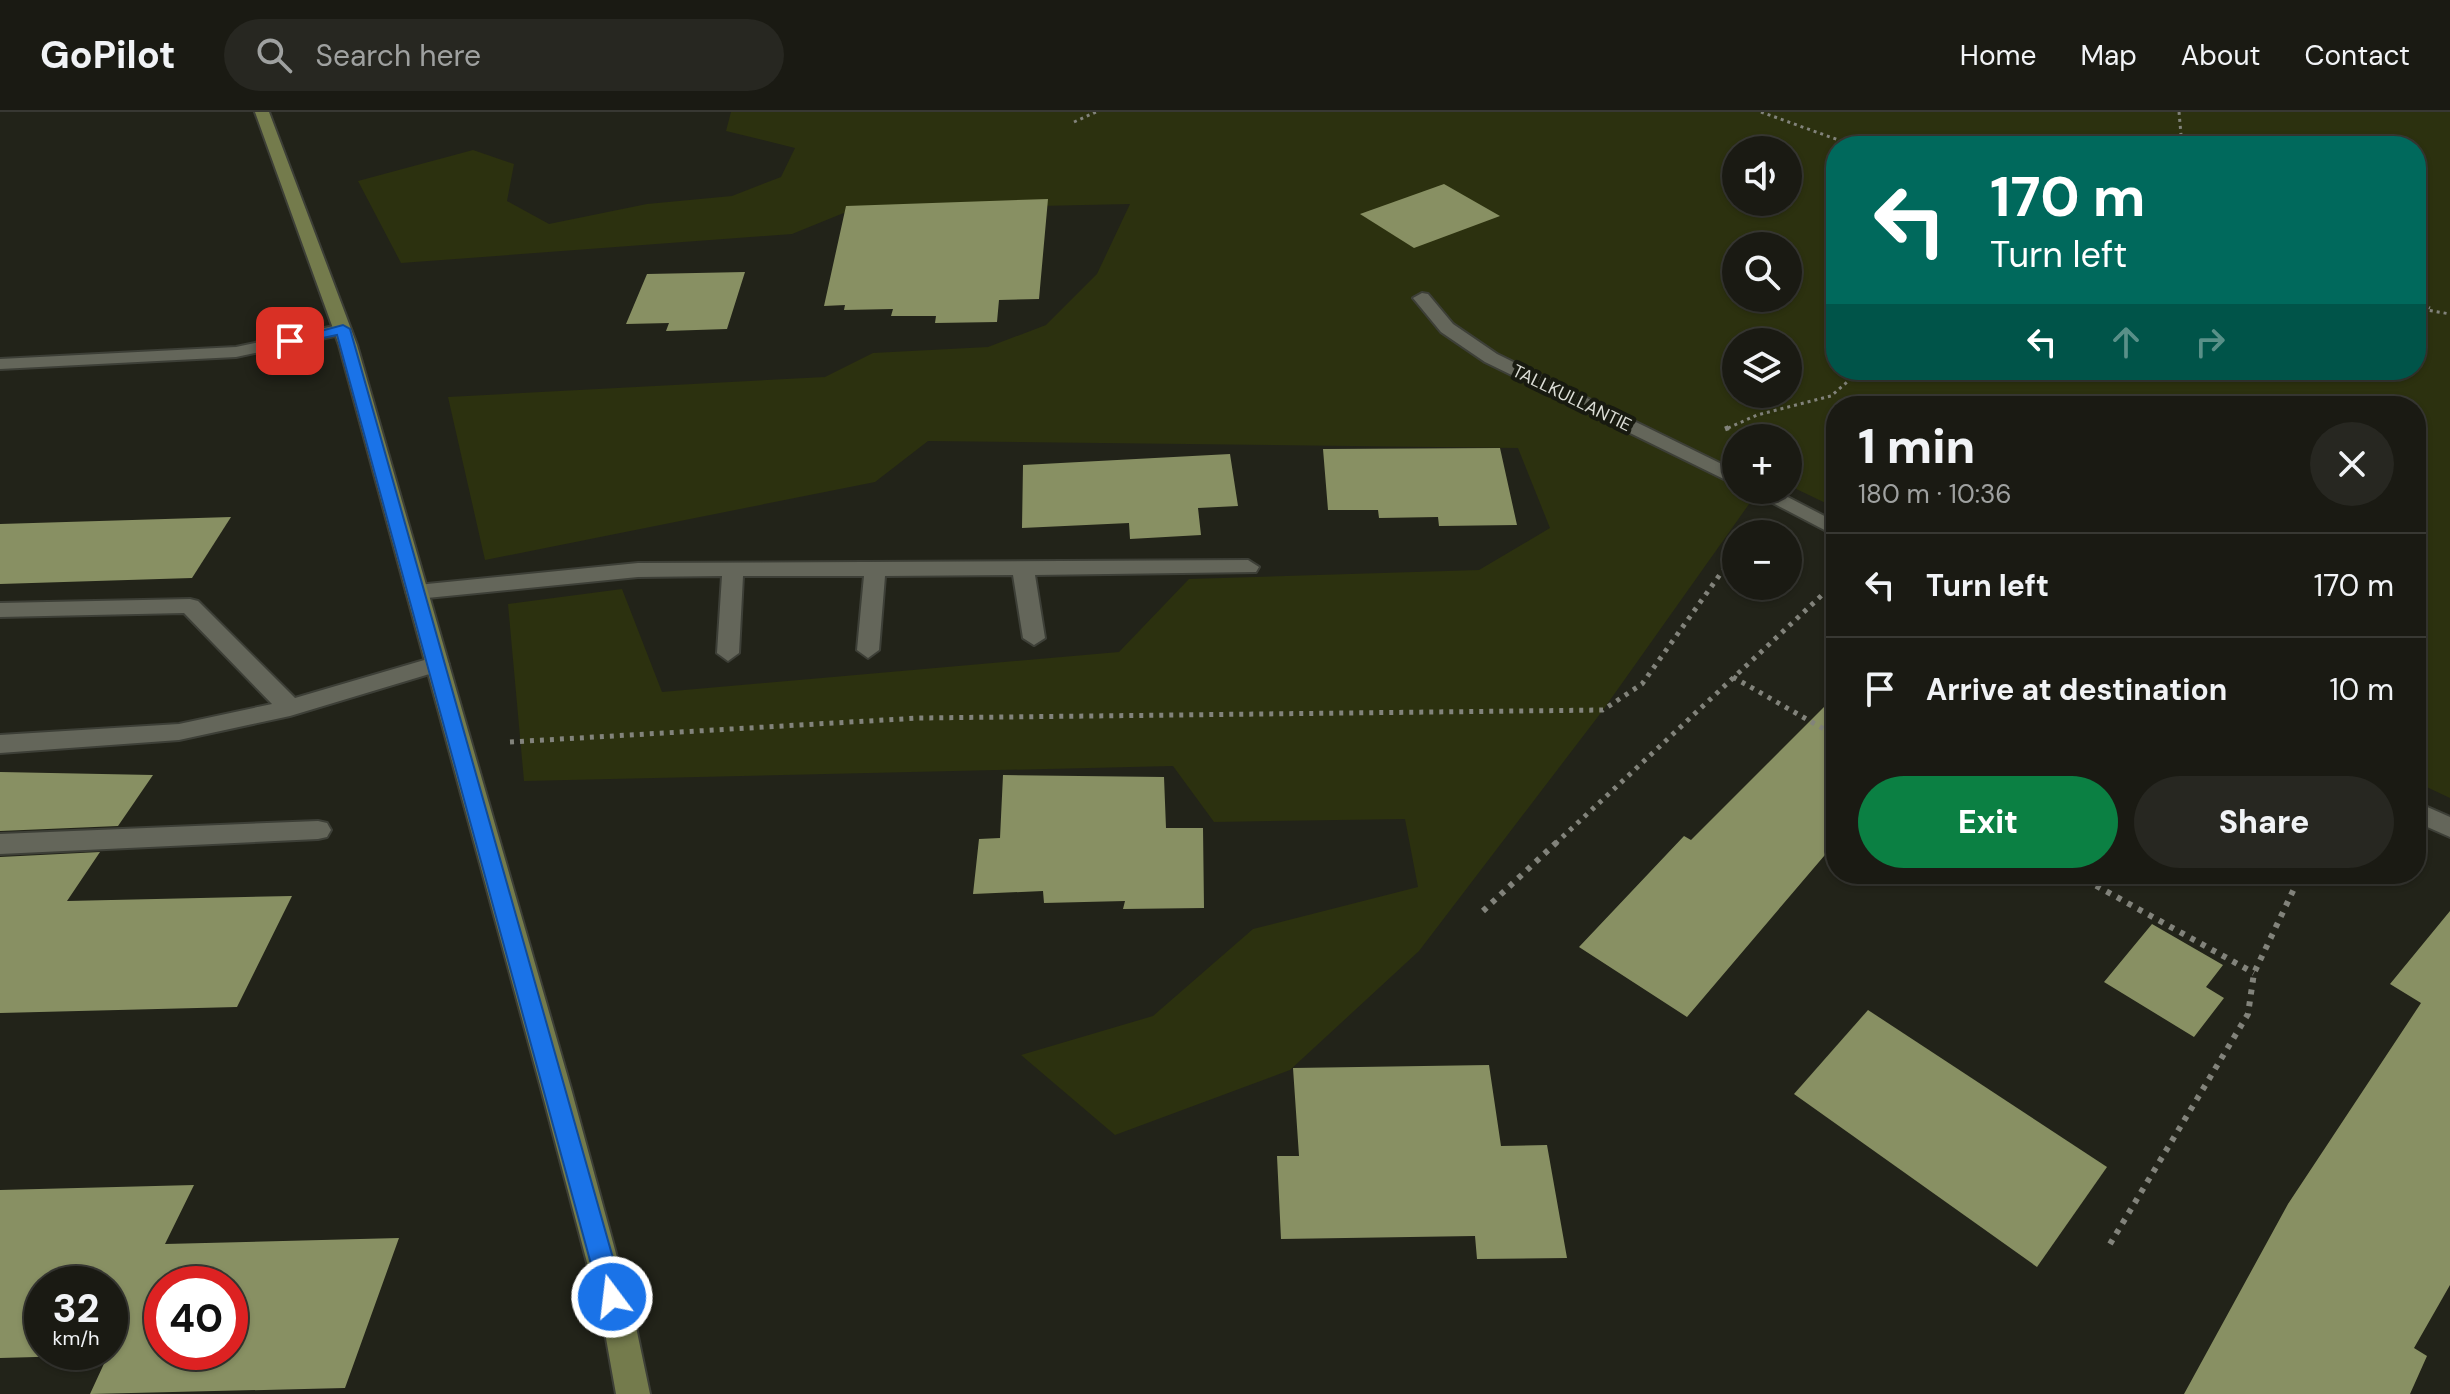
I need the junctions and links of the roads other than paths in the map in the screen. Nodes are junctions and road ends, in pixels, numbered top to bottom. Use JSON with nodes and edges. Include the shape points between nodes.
{"nodes":[{"id":1,"x":262,"y":112,"type":"edge"},
{"id":2,"x":1422,"y":298,"type":"dead end"},
{"id":3,"x":343,"y":329,"type":"junction"},
{"id":4,"x":0,"y":364,"type":"edge"},
{"id":5,"x":1722,"y":472,"type":"edge"},
{"id":6,"x":1785,"y":504,"type":"edge"},
{"id":7,"x":1826,"y":525,"type":"edge"},
{"id":8,"x":1248,"y":567,"type":"dead end"},
{"id":9,"x":1023,"y":568,"type":"junction"},
{"id":10,"x":875,"y":569,"type":"junction"},
{"id":11,"x":733,"y":570,"type":"junction"},
{"id":12,"x":417,"y":592,"type":"junction"},
{"id":13,"x":0,"y":610,"type":"edge"},
{"id":14,"x":1034,"y":638,"type":"dead end"},
{"id":15,"x":868,"y":650,"type":"dead end"},
{"id":16,"x":728,"y":653,"type":"dead end"},
{"id":17,"x":438,"y":664,"type":"junction"},
{"id":18,"x":290,"y":708,"type":"junction"},
{"id":19,"x":0,"y":744,"type":"edge"},
{"id":20,"x":2426,"y":816,"type":"edge"},
{"id":21,"x":2450,"y":828,"type":"edge"},
{"id":22,"x":318,"y":830,"type":"dead end"},
{"id":23,"x":0,"y":844,"type":"edge"},
{"id":24,"x":633,"y":1394,"type":"edge"}],
"edges":[{"from":1,"to":3,"type":"street"},
{"from":2,"to":5,"type":"street","name":"TALLKULLANTIE","via":[[1447,328],[1491,358]]},
{"from":3,"to":4,"type":"street","via":[[236,352]]},
{"from":3,"to":12,"type":"street"},
{"from":6,"to":7,"type":"street"},
{"from":8,"to":9,"type":"street"},
{"from":9,"to":10,"type":"street"},
{"from":9,"to":14,"type":"street"},
{"from":10,"to":11,"type":"street"},
{"from":10,"to":15,"type":"street"},
{"from":11,"to":12,"type":"street","via":[[638,570]]},
{"from":11,"to":16,"type":"street"},
{"from":12,"to":17,"type":"street"},
{"from":13,"to":18,"type":"street","via":[[190,606]]},
{"from":17,"to":18,"type":"street"},
{"from":17,"to":24,"type":"street","via":[[612,1297]]},
{"from":18,"to":19,"type":"street","via":[[179,732]]},
{"from":20,"to":21,"type":"street"},
{"from":22,"to":23,"type":"street"}]}
